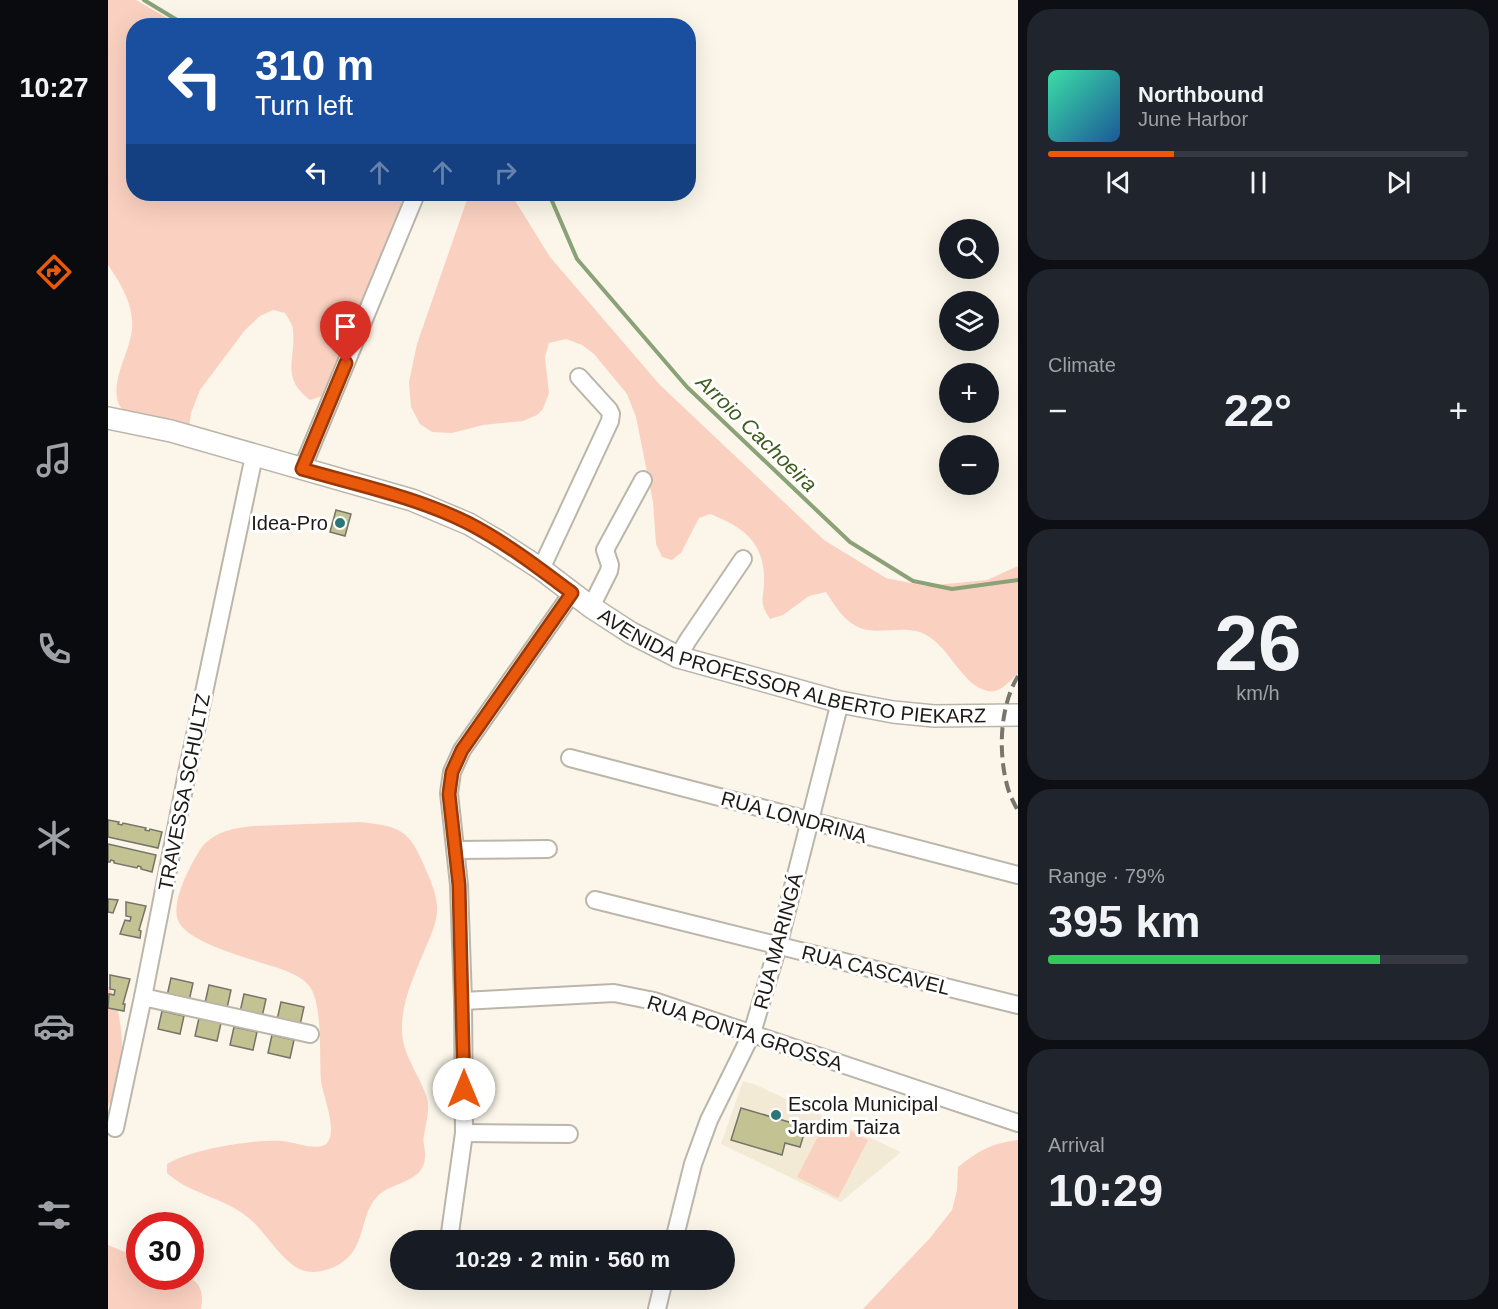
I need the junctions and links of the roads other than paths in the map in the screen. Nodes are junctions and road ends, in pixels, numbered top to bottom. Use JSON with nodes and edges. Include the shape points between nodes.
{"nodes":[{"id":1,"x":413,"y":201,"type":"edge"},
{"id":2,"x":579,"y":377,"type":"dead end"},
{"id":3,"x":108,"y":418,"type":"edge"},
{"id":4,"x":254,"y":456,"type":"junction"},
{"id":5,"x":302,"y":469,"type":"junction"},
{"id":6,"x":643,"y":480,"type":"dead end"},
{"id":7,"x":743,"y":559,"type":"dead end"},
{"id":8,"x":541,"y":569,"type":"junction"},
{"id":9,"x":572,"y":593,"type":"junction"},
{"id":10,"x":591,"y":608,"type":"junction"},
{"id":11,"x":678,"y":657,"type":"junction"},
{"id":12,"x":840,"y":702,"type":"junction"},
{"id":13,"x":1018,"y":715,"type":"edge"},
{"id":14,"x":570,"y":758,"type":"dead end"},
{"id":15,"x":809,"y":822,"type":"junction"},
{"id":16,"x":548,"y":849,"type":"dead end"},
{"id":17,"x":457,"y":850,"type":"junction"},
{"id":18,"x":1018,"y":875,"type":"edge"},
{"id":19,"x":595,"y":900,"type":"dead end"},
{"id":20,"x":778,"y":946,"type":"junction"},
{"id":21,"x":143,"y":997,"type":"junction"},
{"id":22,"x":463,"y":1001,"type":"junction"},
{"id":23,"x":1018,"y":1005,"type":"edge"},
{"id":24,"x":753,"y":1033,"type":"junction"},
{"id":25,"x":310,"y":1034,"type":"dead end"},
{"id":26,"x":1018,"y":1123,"type":"edge"},
{"id":27,"x":115,"y":1128,"type":"dead end"},
{"id":28,"x":464,"y":1133,"type":"junction"},
{"id":29,"x":569,"y":1134,"type":"dead end"},
{"id":30,"x":450,"y":1230,"type":"edge"},
{"id":31,"x":676,"y":1230,"type":"edge"},
{"id":32,"x":662,"y":1290,"type":"edge"},
{"id":33,"x":657,"y":1309,"type":"edge"}],
"edges":[{"from":1,"to":5,"type":"street"},
{"from":2,"to":8,"type":"street","via":[[609,410],[610,421]]},
{"from":3,"to":4,"type":"main road","name":"AVENIDA PROFESSOR ALBERTO PIEKARZ","via":[[171,431]]},
{"from":4,"to":5,"type":"main road","name":"AVENIDA PROFESSOR ALBERTO PIEKARZ"},
{"from":4,"to":21,"type":"street","name":"TRAVESSA SCHULTZ"},
{"from":5,"to":8,"type":"main road","name":"AVENIDA PROFESSOR ALBERTO PIEKARZ","via":[[412,500],[469,524]]},
{"from":6,"to":10,"type":"street","via":[[605,550],[609,571]]},
{"from":7,"to":11,"type":"street"},
{"from":8,"to":9,"type":"main road","name":"AVENIDA PROFESSOR ALBERTO PIEKARZ"},
{"from":9,"to":10,"type":"main road","name":"AVENIDA PROFESSOR ALBERTO PIEKARZ"},
{"from":9,"to":17,"type":"street","via":[[462,750],[452,772],[449,794]]},
{"from":10,"to":11,"type":"main road","name":"AVENIDA PROFESSOR ALBERTO PIEKARZ"},
{"from":11,"to":12,"type":"main road","name":"AVENIDA PROFESSOR ALBERTO PIEKARZ"},
{"from":12,"to":13,"type":"main road","name":"AVENIDA PROFESSOR ALBERTO PIEKARZ","via":[[934,716]]},
{"from":12,"to":15,"type":"street","name":"RUA MARINGÁ"},
{"from":14,"to":15,"type":"street","name":"RUA LONDRINA"},
{"from":15,"to":18,"type":"street","name":"RUA LONDRINA"},
{"from":15,"to":20,"type":"street","name":"RUA MARINGÁ"},
{"from":16,"to":17,"type":"street"},
{"from":17,"to":22,"type":"street"},
{"from":19,"to":20,"type":"street","name":"RUA CASCAVEL"},
{"from":20,"to":23,"type":"street","name":"RUA CASCAVEL"},
{"from":20,"to":24,"type":"street","name":"RUA MARINGÁ"},
{"from":21,"to":25,"type":"street"},
{"from":21,"to":27,"type":"street","name":"TRAVESSA SCHULTZ"},
{"from":22,"to":24,"type":"street","name":"RUA PONTA GROSSA","via":[[614,993],[654,1001]]},
{"from":22,"to":28,"type":"street"},
{"from":24,"to":26,"type":"street","name":"RUA PONTA GROSSA"},
{"from":24,"to":31,"type":"street","name":"RUA MARINGÁ","via":[[709,1119]]},
{"from":28,"to":29,"type":"street"},
{"from":28,"to":30,"type":"street"},
{"from":32,"to":33,"type":"street"}]}
